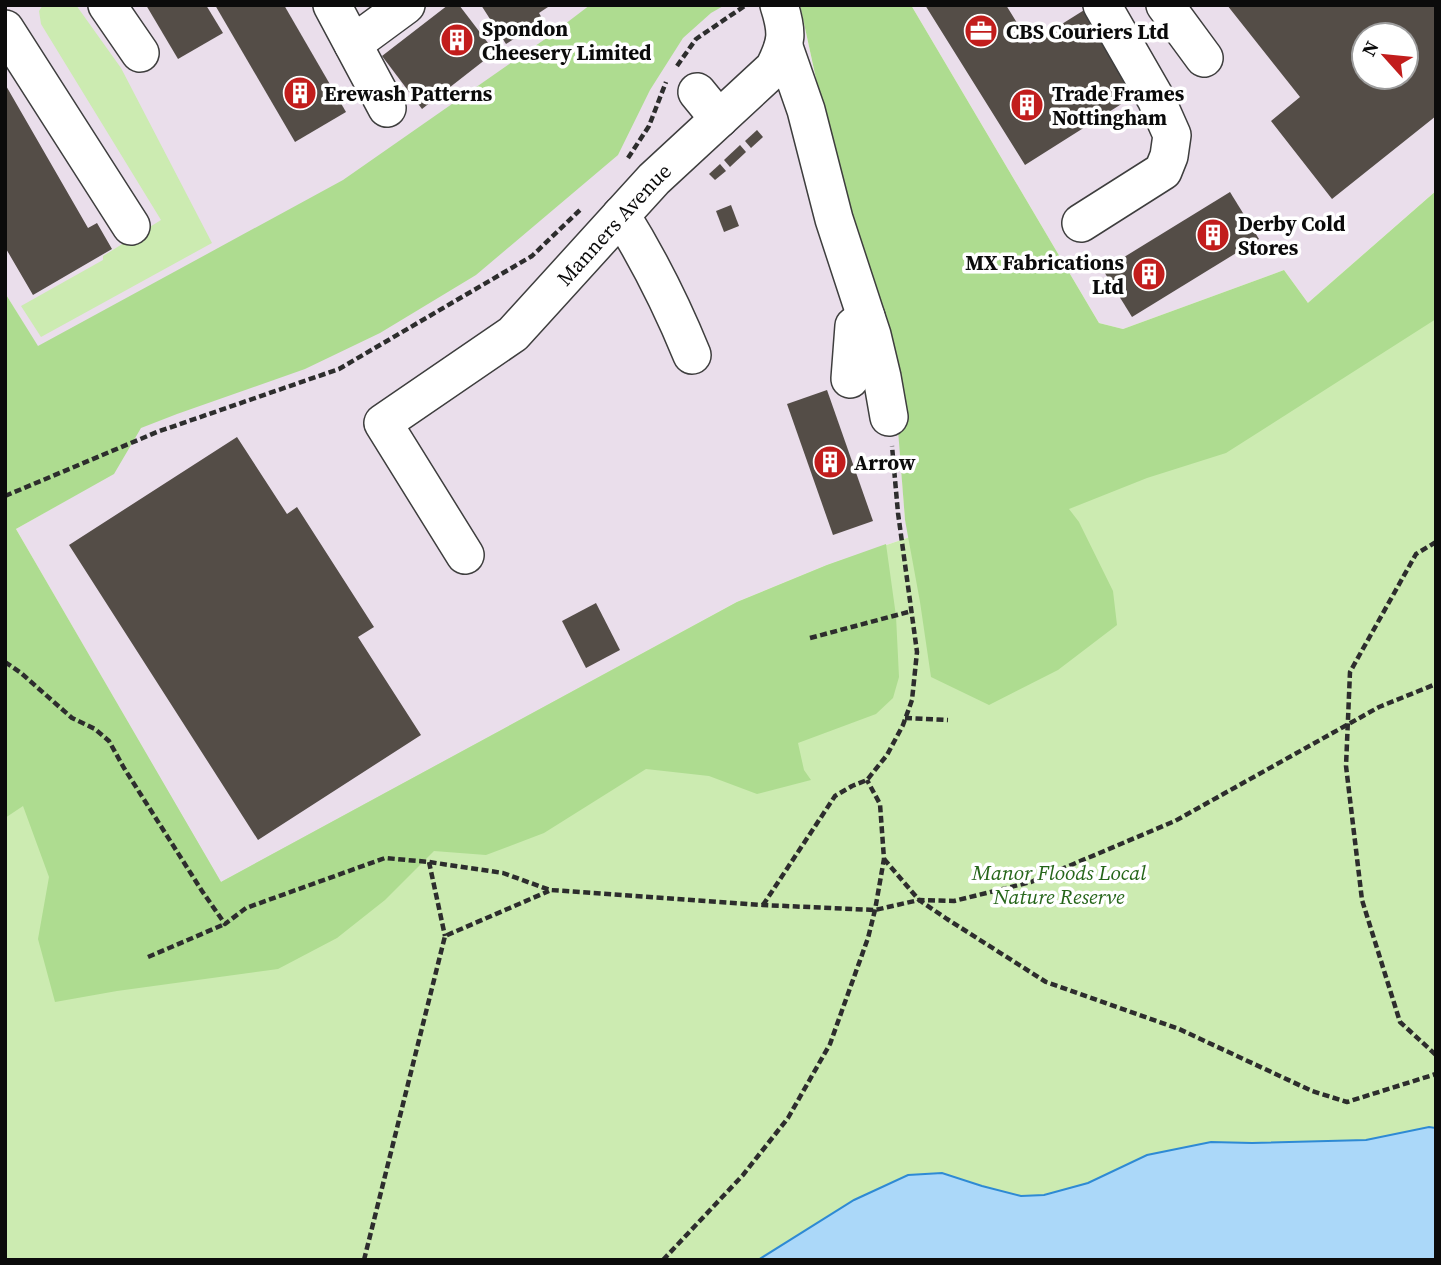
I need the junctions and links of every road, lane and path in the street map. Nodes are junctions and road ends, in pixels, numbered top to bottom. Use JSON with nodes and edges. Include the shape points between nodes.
{"nodes":[{"id":1,"x":19,"y":5,"type":"edge"},
{"id":2,"x":107,"y":5,"type":"edge"},
{"id":3,"x":332,"y":5,"type":"edge"},
{"id":4,"x":406,"y":5,"type":"edge"},
{"id":5,"x":746,"y":5,"type":"edge"},
{"id":6,"x":779,"y":5,"type":"edge"},
{"id":7,"x":1102,"y":5,"type":"edge"},
{"id":8,"x":1165,"y":5,"type":"edge"},
{"id":9,"x":5,"y":16,"type":"edge"},
{"id":10,"x":5,"y":29,"type":"edge"},
{"id":11,"x":353,"y":44,"type":"junction"},
{"id":12,"x":784,"y":47,"type":"junction"},
{"id":13,"x":140,"y":53,"type":"dead end"},
{"id":14,"x":1204,"y":58,"type":"dead end"},
{"id":15,"x":387,"y":108,"type":"dead end"},
{"id":16,"x":624,"y":164,"type":"dead end"},
{"id":17,"x":605,"y":208,"type":"junction"},
{"id":18,"x":1081,"y":223,"type":"dead end"},
{"id":19,"x":131,"y":226,"type":"dead end"},
{"id":20,"x":866,"y":317,"type":"junction"},
{"id":21,"x":692,"y":355,"type":"dead end"},
{"id":22,"x":850,"y":379,"type":"dead end"},
{"id":23,"x":889,"y":417,"type":"joint"},
{"id":24,"x":5,"y":496,"type":"edge"},
{"id":25,"x":1436,"y":542,"type":"edge"},
{"id":26,"x":464,"y":555,"type":"dead end"},
{"id":27,"x":912,"y":611,"type":"junction"},
{"id":28,"x":810,"y":639,"type":"dead end"},
{"id":29,"x":5,"y":663,"type":"edge"},
{"id":30,"x":1436,"y":684,"type":"edge"},
{"id":31,"x":905,"y":718,"type":"junction"},
{"id":32,"x":948,"y":720,"type":"dead end"},
{"id":33,"x":1348,"y":724,"type":"junction"},
{"id":34,"x":867,"y":780,"type":"junction"},
{"id":35,"x":884,"y":859,"type":"junction"},
{"id":36,"x":429,"y":862,"type":"junction"},
{"id":37,"x":550,"y":890,"type":"junction"},
{"id":38,"x":919,"y":900,"type":"junction"},
{"id":39,"x":763,"y":905,"type":"junction"},
{"id":40,"x":875,"y":910,"type":"junction"},
{"id":41,"x":225,"y":924,"type":"junction"},
{"id":42,"x":445,"y":936,"type":"junction"},
{"id":43,"x":148,"y":957,"type":"dead end"},
{"id":44,"x":1436,"y":1055,"type":"edge"},
{"id":45,"x":1436,"y":1074,"type":"edge"},
{"id":46,"x":364,"y":1260,"type":"edge"},
{"id":47,"x":663,"y":1260,"type":"edge"}],
"edges":[{"from":1,"to":9,"type":"street"},
{"from":2,"to":13,"type":"street"},
{"from":3,"to":11,"type":"street"},
{"from":4,"to":11,"type":"street"},
{"from":5,"to":16,"type":"path","via":[[696,39],[665,83],[649,126]]},
{"from":6,"to":12,"type":"street","via":[[785,24]]},
{"from":7,"to":18,"type":"street","via":[[1156,99],[1171,135],[1170,146],[1163,171]]},
{"from":8,"to":14,"type":"street"},
{"from":10,"to":19,"type":"street"},
{"from":11,"to":15,"type":"street"},
{"from":12,"to":17,"type":"street","name":"Manners Avenue","via":[[766,90],[708,106],[654,179]]},
{"from":12,"to":20,"type":"street"},
{"from":17,"to":21,"type":"street","via":[[637,240]]},
{"from":17,"to":24,"type":"path","via":[[533,256],[339,369],[157,432]]},
{"from":17,"to":26,"type":"street","name":"Manners Avenue","via":[[513,334],[383,423]]},
{"from":20,"to":22,"type":"street","via":[[854,326]]},
{"from":20,"to":23,"type":"street"},
{"from":23,"to":27,"type":"path"},
{"from":25,"to":33,"type":"path","via":[[1416,554],[1350,672]]},
{"from":27,"to":28,"type":"path"},
{"from":27,"to":31,"type":"path","via":[[917,652]]},
{"from":29,"to":41,"type":"path","via":[[72,719],[110,741]]},
{"from":30,"to":33,"type":"path"},
{"from":31,"to":32,"type":"path"},
{"from":31,"to":34,"type":"path","via":[[887,755]]},
{"from":33,"to":38,"type":"path","via":[[1175,821],[1031,882],[954,901]]},
{"from":33,"to":44,"type":"path","via":[[1346,766],[1362,900],[1400,1022]]},
{"from":34,"to":35,"type":"path","via":[[880,804]]},
{"from":34,"to":39,"type":"path","via":[[835,796]]},
{"from":35,"to":38,"type":"path"},
{"from":35,"to":40,"type":"path"},
{"from":36,"to":37,"type":"path","via":[[503,873]]},
{"from":36,"to":41,"type":"path","via":[[385,858],[246,908]]},
{"from":36,"to":42,"type":"path"},
{"from":37,"to":39,"type":"path"},
{"from":37,"to":42,"type":"path"},
{"from":38,"to":40,"type":"path"},
{"from":38,"to":45,"type":"path","via":[[1046,982],[1179,1029],[1312,1091],[1347,1102]]},
{"from":39,"to":40,"type":"path"},
{"from":40,"to":47,"type":"path","via":[[830,1044],[788,1118],[743,1175]]},
{"from":41,"to":43,"type":"path"},
{"from":42,"to":46,"type":"path"}]}
